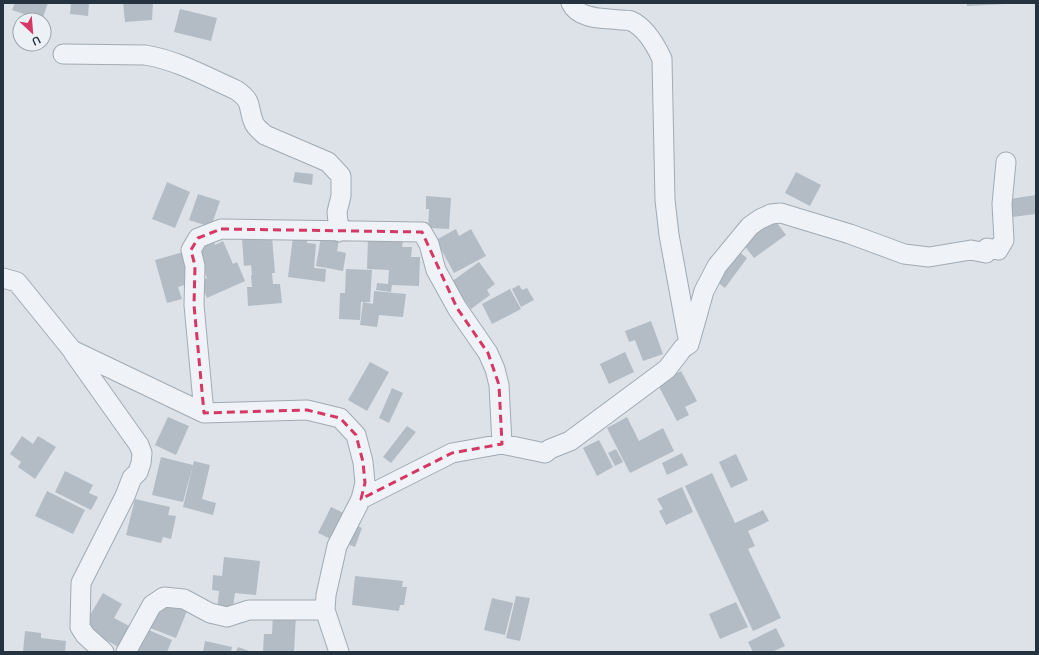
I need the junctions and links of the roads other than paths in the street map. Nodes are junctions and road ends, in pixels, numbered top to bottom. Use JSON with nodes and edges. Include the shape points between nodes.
{"nodes":[{"id":1,"x":571,"y":3,"type":"edge"},
{"id":2,"x":63,"y":54,"type":"dead end"},
{"id":3,"x":1006,"y":162,"type":"dead end"},
{"id":4,"x":339,"y":232,"type":"junction"},
{"id":5,"x":3,"y":278,"type":"edge"},
{"id":6,"x":689,"y":344,"type":"junction"},
{"id":7,"x":72,"y":350,"type":"junction"},
{"id":8,"x":204,"y":413,"type":"junction"},
{"id":9,"x":502,"y":444,"type":"junction"},
{"id":10,"x":361,"y":499,"type":"junction"},
{"id":11,"x":325,"y":610,"type":"junction"},
{"id":12,"x":104,"y":652,"type":"edge"},
{"id":13,"x":126,"y":652,"type":"edge"},
{"id":14,"x":339,"y":652,"type":"edge"}],
"edges":[{"from":1,"to":6,"type":"street","via":[[576,11],[586,16],[630,21],[654,42],[662,59],[669,235]]},
{"from":2,"to":4,"type":"street","via":[[156,57],[236,90],[250,104],[254,123],[265,135],[328,162],[342,176],[338,212]]},
{"from":3,"to":6,"type":"street","via":[[1002,204],[1004,240],[998,250],[987,248],[986,253],[971,250],[929,257],[904,254],[781,213],[760,219],[750,226],[717,266],[704,291]]},
{"from":4,"to":8,"type":"street","via":[[221,229],[198,238],[191,250],[195,266],[194,305]]},
{"from":4,"to":9,"type":"street","via":[[422,232],[429,244],[436,270],[457,308],[488,353],[495,369],[499,385]]},
{"from":5,"to":7,"type":"street","via":[[17,282]]},
{"from":6,"to":9,"type":"street","via":[[667,369],[570,441],[545,453]]},
{"from":7,"to":8,"type":"street"},
{"from":7,"to":12,"type":"street","via":[[139,445],[142,453],[142,463],[138,472],[132,478],[81,583],[80,627]]},
{"from":8,"to":10,"type":"street","via":[[307,410],[340,418],[356,435],[365,483]]},
{"from":9,"to":10,"type":"street","via":[[452,453]]},
{"from":10,"to":11,"type":"street","via":[[337,546]]},
{"from":11,"to":13,"type":"street","via":[[249,610],[227,617],[210,613],[184,599],[164,597],[152,605]]},
{"from":11,"to":14,"type":"street"}]}
